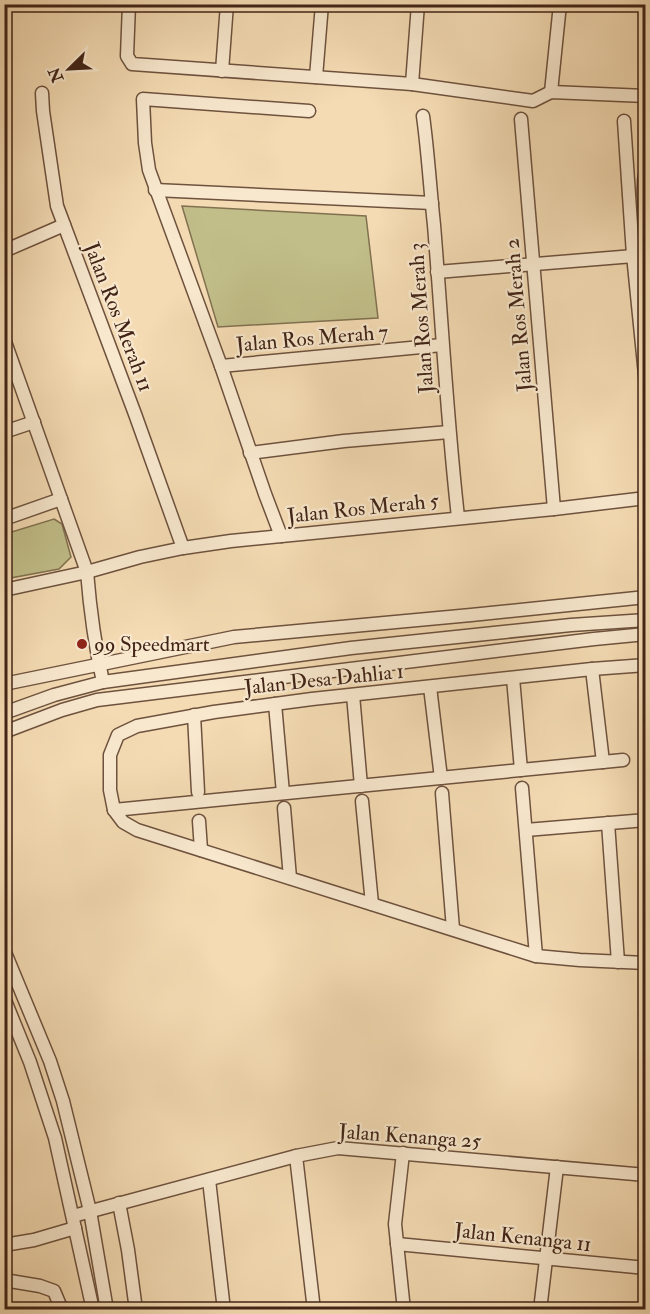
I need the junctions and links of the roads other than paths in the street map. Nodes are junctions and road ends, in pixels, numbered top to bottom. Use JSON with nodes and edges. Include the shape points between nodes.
{"nodes":[{"id":1,"x":129,"y":4,"type":"edge"},
{"id":2,"x":227,"y":4,"type":"edge"},
{"id":3,"x":322,"y":4,"type":"edge"},
{"id":4,"x":418,"y":4,"type":"edge"},
{"id":5,"x":560,"y":4,"type":"edge"},
{"id":6,"x":222,"y":71,"type":"junction"},
{"id":7,"x":316,"y":77,"type":"junction"},
{"id":8,"x":412,"y":84,"type":"junction"},
{"id":9,"x":551,"y":92,"type":"junction"},
{"id":10,"x":42,"y":93,"type":"dead end"},
{"id":11,"x":645,"y":96,"type":"edge"},
{"id":12,"x":309,"y":111,"type":"dead end"},
{"id":13,"x":423,"y":116,"type":"dead end"},
{"id":14,"x":521,"y":119,"type":"dead end"},
{"id":15,"x":624,"y":122,"type":"dead end"},
{"id":16,"x":645,"y":168,"type":"edge"},
{"id":17,"x":155,"y":190,"type":"junction"},
{"id":18,"x":432,"y":203,"type":"junction"},
{"id":19,"x":64,"y":225,"type":"junction"},
{"id":20,"x":645,"y":225,"type":"edge"},
{"id":21,"x":4,"y":252,"type":"edge"},
{"id":22,"x":639,"y":255,"type":"edge"},
{"id":23,"x":533,"y":264,"type":"junction"},
{"id":24,"x":437,"y":272,"type":"junction"},
{"id":25,"x":5,"y":342,"type":"edge"},
{"id":26,"x":442,"y":345,"type":"junction"},
{"id":27,"x":221,"y":366,"type":"junction"},
{"id":28,"x":645,"y":385,"type":"edge"},
{"id":29,"x":34,"y":422,"type":"junction"},
{"id":30,"x":4,"y":432,"type":"edge"},
{"id":31,"x":449,"y":432,"type":"junction"},
{"id":32,"x":250,"y":453,"type":"junction"},
{"id":33,"x":645,"y":498,"type":"edge"},
{"id":34,"x":61,"y":500,"type":"junction"},
{"id":35,"x":554,"y":509,"type":"junction"},
{"id":36,"x":458,"y":517,"type":"junction"},
{"id":37,"x":4,"y":519,"type":"edge"},
{"id":38,"x":281,"y":536,"type":"junction"},
{"id":39,"x":183,"y":548,"type":"junction"},
{"id":40,"x":87,"y":572,"type":"junction"},
{"id":41,"x":4,"y":591,"type":"edge"},
{"id":42,"x":645,"y":597,"type":"edge"},
{"id":43,"x":645,"y":620,"type":"edge"},
{"id":44,"x":645,"y":634,"type":"edge"},
{"id":45,"x":99,"y":664,"type":"junction"},
{"id":46,"x":645,"y":665,"type":"edge"},
{"id":47,"x":592,"y":669,"type":"junction"},
{"id":48,"x":513,"y":678,"type":"junction"},
{"id":49,"x":103,"y":682,"type":"junction"},
{"id":50,"x":4,"y":684,"type":"edge"},
{"id":51,"x":430,"y":687,"type":"junction"},
{"id":52,"x":353,"y":695,"type":"junction"},
{"id":53,"x":275,"y":704,"type":"junction"},
{"id":54,"x":4,"y":712,"type":"edge"},
{"id":55,"x":194,"y":715,"type":"junction"},
{"id":56,"x":4,"y":732,"type":"edge"},
{"id":57,"x":623,"y":760,"type":"dead end"},
{"id":58,"x":603,"y":762,"type":"junction"},
{"id":59,"x":521,"y":770,"type":"junction"},
{"id":60,"x":441,"y":778,"type":"junction"},
{"id":61,"x":361,"y":786,"type":"junction"},
{"id":62,"x":522,"y":788,"type":"dead end"},
{"id":63,"x":198,"y":792,"type":"dead end"},
{"id":64,"x":283,"y":793,"type":"junction"},
{"id":65,"x":442,"y":793,"type":"dead end"},
{"id":66,"x":362,"y":801,"type":"dead end"},
{"id":67,"x":284,"y":808,"type":"dead end"},
{"id":68,"x":114,"y":810,"type":"junction"},
{"id":69,"x":645,"y":820,"type":"edge"},
{"id":70,"x":199,"y":821,"type":"dead end"},
{"id":71,"x":608,"y":823,"type":"junction"},
{"id":72,"x":526,"y":830,"type":"junction"},
{"id":73,"x":201,"y":850,"type":"junction"},
{"id":74,"x":290,"y":878,"type":"junction"},
{"id":75,"x":372,"y":904,"type":"junction"},
{"id":76,"x":453,"y":929,"type":"junction"},
{"id":77,"x":4,"y":950,"type":"edge"},
{"id":78,"x":536,"y":956,"type":"junction"},
{"id":79,"x":618,"y":962,"type":"junction"},
{"id":80,"x":645,"y":963,"type":"edge"},
{"id":81,"x":4,"y":998,"type":"edge"},
{"id":82,"x":403,"y":1153,"type":"junction"},
{"id":83,"x":296,"y":1156,"type":"junction"},
{"id":84,"x":557,"y":1167,"type":"junction"},
{"id":85,"x":645,"y":1175,"type":"edge"},
{"id":86,"x":209,"y":1180,"type":"junction"},
{"id":87,"x":119,"y":1203,"type":"junction"},
{"id":88,"x":90,"y":1211,"type":"junction"},
{"id":89,"x":74,"y":1222,"type":"junction"},
{"id":90,"x":397,"y":1244,"type":"junction"},
{"id":91,"x":4,"y":1245,"type":"edge"},
{"id":92,"x":546,"y":1258,"type":"junction"},
{"id":93,"x":645,"y":1268,"type":"edge"},
{"id":94,"x":4,"y":1280,"type":"edge"},
{"id":95,"x":62,"y":1310,"type":"edge"},
{"id":96,"x":93,"y":1310,"type":"edge"},
{"id":97,"x":107,"y":1310,"type":"edge"},
{"id":98,"x":136,"y":1310,"type":"edge"},
{"id":99,"x":224,"y":1310,"type":"edge"},
{"id":100,"x":314,"y":1310,"type":"edge"},
{"id":101,"x":404,"y":1310,"type":"edge"},
{"id":102,"x":540,"y":1310,"type":"edge"}],
"edges":[{"from":1,"to":6,"type":"street","via":[[127,56],[132,64]]},
{"from":2,"to":6,"type":"street"},
{"from":3,"to":7,"type":"street"},
{"from":4,"to":8,"type":"street"},
{"from":5,"to":9,"type":"street"},
{"from":6,"to":7,"type":"street"},
{"from":7,"to":8,"type":"street"},
{"from":8,"to":9,"type":"street","via":[[533,101]]},
{"from":9,"to":11,"type":"street"},
{"from":10,"to":19,"type":"street","name":"Jalan Ros Merah 11","via":[[57,206]]},
{"from":12,"to":17,"type":"street","via":[[143,99],[145,143]]},
{"from":13,"to":18,"type":"street","name":"Jalan Ros Merah 3"},
{"from":14,"to":23,"type":"street","name":"Jalan Ros Merah 2"},
{"from":15,"to":22,"type":"street"},
{"from":16,"to":20,"type":"street"},
{"from":17,"to":18,"type":"street"},
{"from":17,"to":27,"type":"street"},
{"from":18,"to":24,"type":"street","name":"Jalan Ros Merah 3"},
{"from":19,"to":21,"type":"street"},
{"from":19,"to":39,"type":"street","name":"Jalan Ros Merah 11"},
{"from":22,"to":23,"type":"street"},
{"from":22,"to":28,"type":"street"},
{"from":23,"to":24,"type":"street"},
{"from":23,"to":35,"type":"street","name":"Jalan Ros Merah 2"},
{"from":24,"to":26,"type":"street","name":"Jalan Ros Merah 3"},
{"from":25,"to":29,"type":"street"},
{"from":26,"to":27,"type":"street","name":"Jalan Ros Merah 7"},
{"from":26,"to":31,"type":"street","name":"Jalan Ros Merah 3"},
{"from":27,"to":32,"type":"street"},
{"from":29,"to":30,"type":"street"},
{"from":29,"to":34,"type":"street"},
{"from":31,"to":32,"type":"street"},
{"from":31,"to":36,"type":"street","name":"Jalan Ros Merah 3"},
{"from":32,"to":38,"type":"street"},
{"from":33,"to":35,"type":"street","name":"Jalan Ros Merah 5"},
{"from":34,"to":37,"type":"street"},
{"from":34,"to":40,"type":"street"},
{"from":35,"to":36,"type":"street","name":"Jalan Ros Merah 5"},
{"from":36,"to":38,"type":"street","name":"Jalan Ros Merah 5"},
{"from":38,"to":39,"type":"street","name":"Jalan Ros Merah 5"},
{"from":39,"to":40,"type":"street","name":"Jalan Ros Merah 5"},
{"from":40,"to":41,"type":"street","name":"Jalan Ros Merah 5"},
{"from":40,"to":45,"type":"street"},
{"from":42,"to":45,"type":"street","via":[[234,637]]},
{"from":43,"to":49,"type":"street","via":[[363,647]]},
{"from":44,"to":56,"type":"street","via":[[97,700]]},
{"from":45,"to":49,"type":"street"},
{"from":45,"to":50,"type":"street"},
{"from":46,"to":47,"type":"street","name":"Jalan Desa Dahlia 1"},
{"from":47,"to":48,"type":"street","name":"Jalan Desa Dahlia 1"},
{"from":47,"to":58,"type":"street"},
{"from":48,"to":51,"type":"street","name":"Jalan Desa Dahlia 1"},
{"from":48,"to":59,"type":"street"},
{"from":49,"to":54,"type":"street"},
{"from":51,"to":52,"type":"street","name":"Jalan Desa Dahlia 1"},
{"from":51,"to":60,"type":"street"},
{"from":52,"to":53,"type":"street","name":"Jalan Desa Dahlia 1"},
{"from":52,"to":61,"type":"street"},
{"from":53,"to":55,"type":"street","name":"Jalan Desa Dahlia 1"},
{"from":53,"to":64,"type":"street"},
{"from":55,"to":63,"type":"street"},
{"from":55,"to":68,"type":"street","name":"Jalan Desa Dahlia 1","via":[[137,726],[118,735],[110,755]]},
{"from":57,"to":58,"type":"street"},
{"from":58,"to":59,"type":"street"},
{"from":59,"to":60,"type":"street"},
{"from":60,"to":61,"type":"street"},
{"from":61,"to":64,"type":"street"},
{"from":62,"to":72,"type":"street"},
{"from":64,"to":68,"type":"street"},
{"from":65,"to":76,"type":"street"},
{"from":66,"to":75,"type":"street"},
{"from":67,"to":74,"type":"street"},
{"from":68,"to":73,"type":"street","via":[[123,822],[137,830]]},
{"from":69,"to":71,"type":"street"},
{"from":70,"to":73,"type":"street"},
{"from":71,"to":72,"type":"street"},
{"from":71,"to":79,"type":"street"},
{"from":72,"to":78,"type":"street"},
{"from":73,"to":74,"type":"street"},
{"from":74,"to":75,"type":"street"},
{"from":75,"to":76,"type":"street"},
{"from":76,"to":78,"type":"street"},
{"from":77,"to":88,"type":"street","via":[[50,1061]]},
{"from":78,"to":79,"type":"street"},
{"from":79,"to":80,"type":"street"},
{"from":81,"to":89,"type":"street","via":[[55,1138]]},
{"from":82,"to":83,"type":"street","name":"Jalan Kenanga 25","via":[[338,1148]]},
{"from":82,"to":84,"type":"street","name":"Jalan Kenanga 25"},
{"from":82,"to":90,"type":"street","via":[[395,1224]]},
{"from":83,"to":86,"type":"street","name":"Jalan Kenanga 25"},
{"from":83,"to":100,"type":"street"},
{"from":84,"to":85,"type":"street","name":"Jalan Kenanga 25"},
{"from":84,"to":92,"type":"street"},
{"from":86,"to":87,"type":"street","name":"Jalan Kenanga 25"},
{"from":86,"to":99,"type":"street"},
{"from":87,"to":88,"type":"street","name":"Jalan Kenanga 25"},
{"from":87,"to":98,"type":"street"},
{"from":88,"to":89,"type":"street","name":"Jalan Kenanga 25"},
{"from":88,"to":97,"type":"street"},
{"from":89,"to":91,"type":"street","name":"Jalan Kenanga 25","via":[[34,1240]]},
{"from":89,"to":96,"type":"street"},
{"from":90,"to":92,"type":"street","name":"Jalan Kenanga 11"},
{"from":90,"to":101,"type":"street"},
{"from":92,"to":93,"type":"street","name":"Jalan Kenanga 11"},
{"from":92,"to":102,"type":"street"},
{"from":94,"to":95,"type":"street","via":[[54,1291]]}]}
